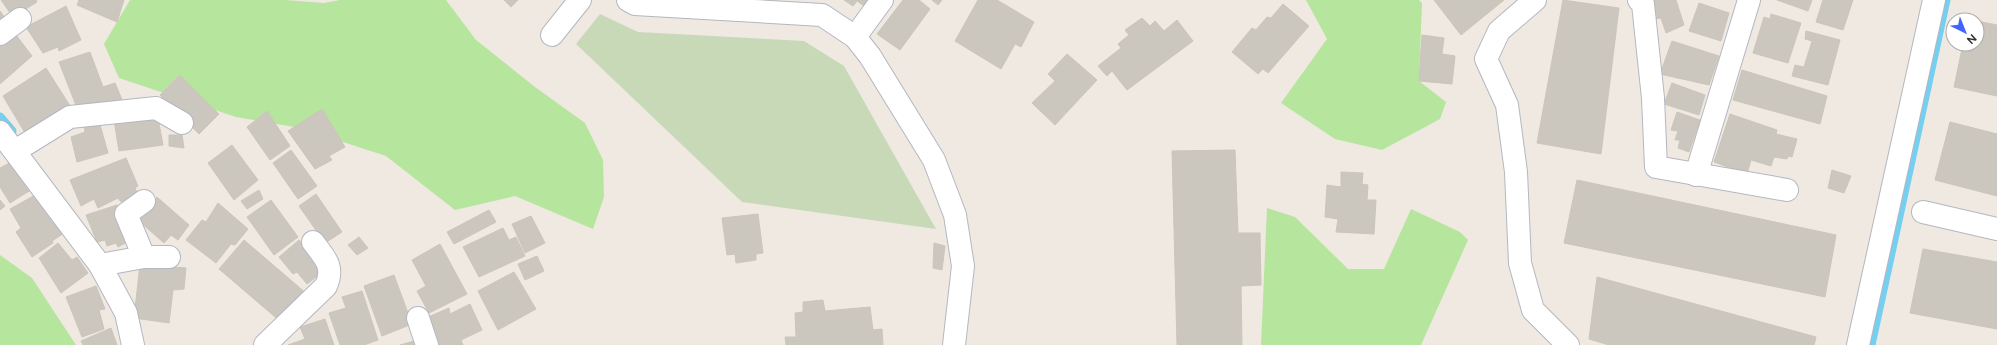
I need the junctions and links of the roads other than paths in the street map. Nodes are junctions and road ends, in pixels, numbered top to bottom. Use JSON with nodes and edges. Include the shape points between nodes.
{"nodes":[{"id":1,"x":580,"y":0,"type":"edge"},
{"id":2,"x":628,"y":0,"type":"edge"},
{"id":3,"x":882,"y":0,"type":"edge"},
{"id":4,"x":1535,"y":0,"type":"edge"},
{"id":5,"x":1639,"y":0,"type":"edge"},
{"id":6,"x":1749,"y":0,"type":"edge"},
{"id":7,"x":1934,"y":0,"type":"edge"},
{"id":8,"x":20,"y":19,"type":"dead end"},
{"id":9,"x":0,"y":34,"type":"edge"},
{"id":10,"x":552,"y":35,"type":"dead end"},
{"id":11,"x":855,"y":38,"type":"junction"},
{"id":12,"x":182,"y":123,"type":"dead end"},
{"id":13,"x":0,"y":132,"type":"edge"},
{"id":14,"x":15,"y":151,"type":"junction"},
{"id":15,"x":1696,"y":175,"type":"junction"},
{"id":16,"x":1787,"y":190,"type":"dead end"},
{"id":17,"x":144,"y":201,"type":"dead end"},
{"id":18,"x":1923,"y":212,"type":"dead end"},
{"id":19,"x":1997,"y":229,"type":"edge"},
{"id":20,"x":313,"y":242,"type":"dead end"},
{"id":21,"x":144,"y":256,"type":"junction"},
{"id":22,"x":169,"y":257,"type":"dead end"},
{"id":23,"x":100,"y":265,"type":"junction"},
{"id":24,"x":418,"y":318,"type":"dead end"},
{"id":25,"x":133,"y":345,"type":"edge"},
{"id":26,"x":265,"y":345,"type":"edge"},
{"id":27,"x":427,"y":345,"type":"edge"},
{"id":28,"x":954,"y":345,"type":"edge"},
{"id":29,"x":1568,"y":345,"type":"edge"},
{"id":30,"x":1858,"y":345,"type":"edge"}],
"edges":[{"from":1,"to":10,"type":"street"},
{"from":2,"to":11,"type":"street","via":[[635,4],[822,15]]},
{"from":3,"to":11,"type":"street"},
{"from":4,"to":29,"type":"street","via":[[1499,31],[1486,59],[1507,105],[1516,172],[1520,263],[1534,310]]},
{"from":5,"to":15,"type":"street","via":[[1643,4],[1652,90],[1656,167]]},
{"from":6,"to":15,"type":"street"},
{"from":7,"to":30,"type":"street"},
{"from":8,"to":9,"type":"street"},
{"from":11,"to":28,"type":"street","via":[[870,56],[934,160],[956,215],[963,266]]},
{"from":12,"to":14,"type":"street","via":[[156,108],[70,117]]},
{"from":13,"to":14,"type":"street"},
{"from":14,"to":23,"type":"street"},
{"from":15,"to":16,"type":"street"},
{"from":17,"to":21,"type":"street","via":[[126,214]]},
{"from":18,"to":19,"type":"street"},
{"from":20,"to":26,"type":"street","via":[[330,266],[326,286]]},
{"from":21,"to":22,"type":"street"},
{"from":21,"to":23,"type":"street"},
{"from":23,"to":25,"type":"street","via":[[126,313]]},
{"from":24,"to":27,"type":"street"}]}
